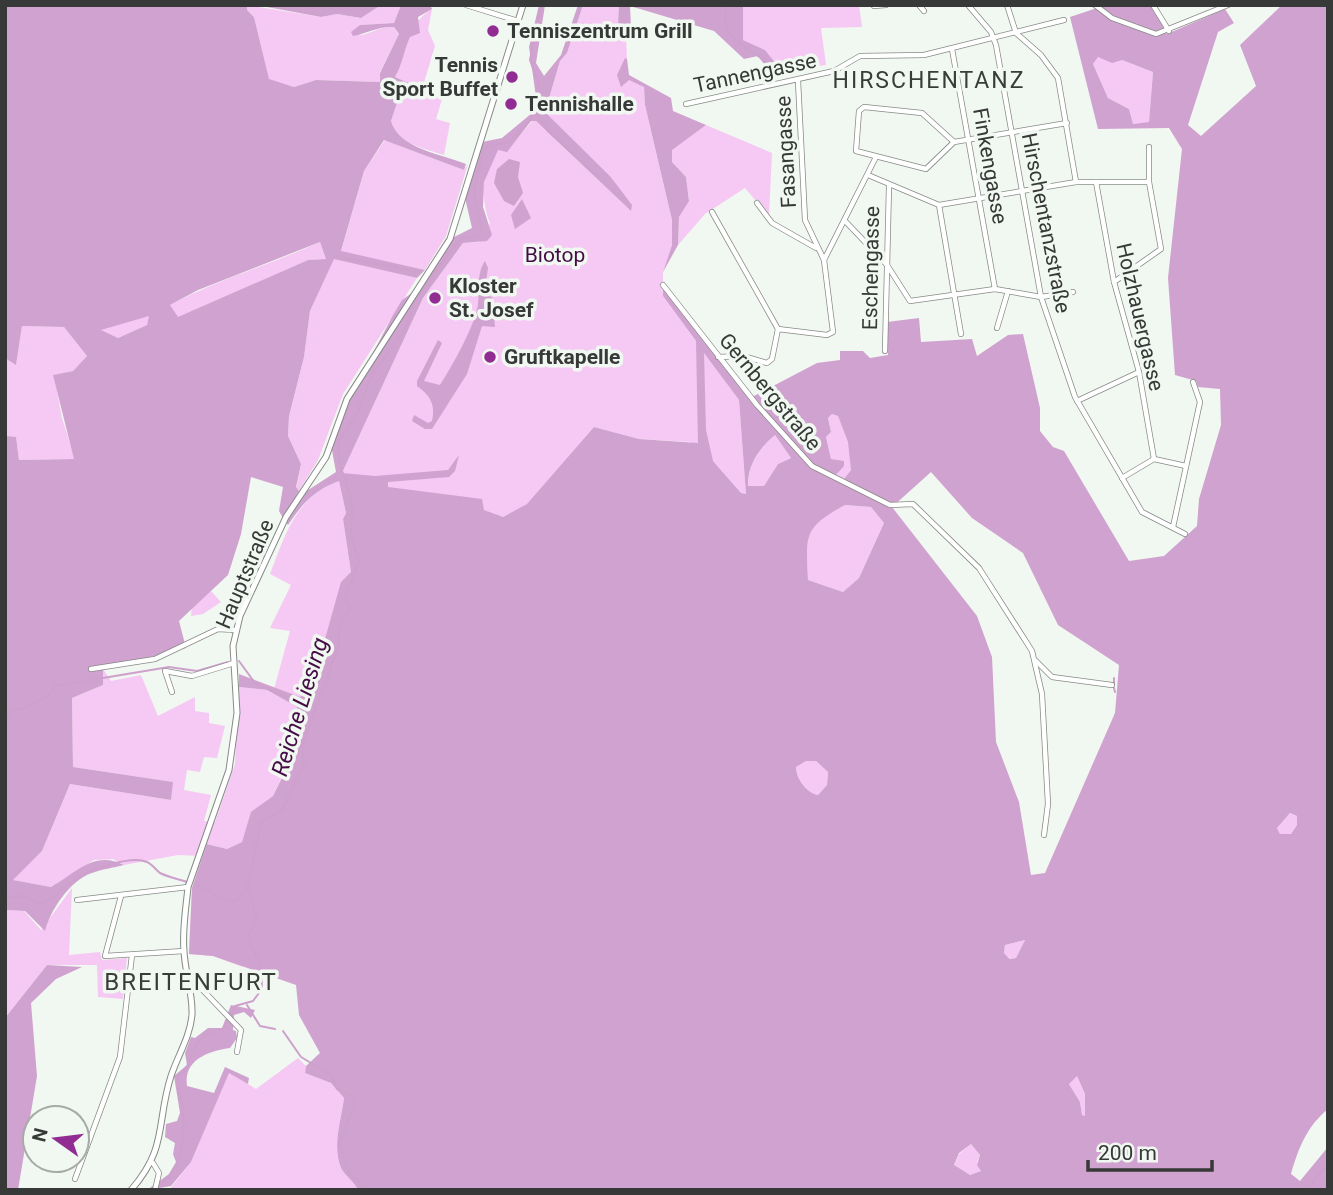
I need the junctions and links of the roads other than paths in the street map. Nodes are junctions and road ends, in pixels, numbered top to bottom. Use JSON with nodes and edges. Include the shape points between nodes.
{"nodes":[{"id":1,"x":466,"y":5,"type":"edge"},
{"id":2,"x":523,"y":5,"type":"edge"},
{"id":3,"x":886,"y":5,"type":"edge"},
{"id":4,"x":919,"y":5,"type":"edge"},
{"id":5,"x":968,"y":5,"type":"edge"},
{"id":6,"x":1007,"y":5,"type":"edge"},
{"id":7,"x":1095,"y":5,"type":"edge"},
{"id":8,"x":1153,"y":5,"type":"edge"},
{"id":9,"x":1227,"y":5,"type":"edge"},
{"id":10,"x":874,"y":6,"type":"edge"},
{"id":11,"x":924,"y":11,"type":"dead end"},
{"id":12,"x":1064,"y":20,"type":"dead end"},
{"id":13,"x":518,"y":22,"type":"junction"},
{"id":14,"x":1169,"y":31,"type":"junction"},
{"id":15,"x":1016,"y":33,"type":"junction"},
{"id":16,"x":993,"y":39,"type":"junction"},
{"id":17,"x":952,"y":49,"type":"junction"},
{"id":18,"x":798,"y":81,"type":"junction"},
{"id":19,"x":686,"y":104,"type":"dead end"},
{"id":20,"x":1067,"y":123,"type":"junction"},
{"id":21,"x":1011,"y":132,"type":"junction"},
{"id":22,"x":970,"y":139,"type":"junction"},
{"id":23,"x":954,"y":142,"type":"junction"},
{"id":24,"x":1150,"y":147,"type":"dead end"},
{"id":25,"x":876,"y":157,"type":"junction"},
{"id":26,"x":868,"y":175,"type":"junction"},
{"id":27,"x":1096,"y":181,"type":"junction"},
{"id":28,"x":1076,"y":182,"type":"junction"},
{"id":29,"x":1149,"y":183,"type":"junction"},
{"id":30,"x":889,"y":186,"type":"junction"},
{"id":31,"x":1021,"y":191,"type":"junction"},
{"id":32,"x":980,"y":199,"type":"junction"},
{"id":33,"x":757,"y":203,"type":"dead end"},
{"id":34,"x":939,"y":205,"type":"junction"},
{"id":35,"x":712,"y":212,"type":"dead end"},
{"id":36,"x":846,"y":222,"type":"junction"},
{"id":37,"x":817,"y":249,"type":"junction"},
{"id":38,"x":824,"y":260,"type":"junction"},
{"id":39,"x":887,"y":265,"type":"junction"},
{"id":40,"x":1114,"y":282,"type":"junction"},
{"id":41,"x":663,"y":285,"type":"dead end"},
{"id":42,"x":995,"y":289,"type":"junction"},
{"id":43,"x":1008,"y":291,"type":"junction"},
{"id":44,"x":1073,"y":292,"type":"dead end"},
{"id":45,"x":954,"y":296,"type":"junction"},
{"id":46,"x":1041,"y":297,"type":"junction"},
{"id":47,"x":997,"y":328,"type":"dead end"},
{"id":48,"x":778,"y":329,"type":"junction"},
{"id":49,"x":961,"y":334,"type":"dead end"},
{"id":50,"x":885,"y":351,"type":"dead end"},
{"id":51,"x":718,"y":357,"type":"junction"},
{"id":52,"x":1139,"y":372,"type":"junction"},
{"id":53,"x":1194,"y":382,"type":"dead end"},
{"id":54,"x":1077,"y":401,"type":"junction"},
{"id":55,"x":1154,"y":459,"type":"junction"},
{"id":56,"x":1186,"y":466,"type":"junction"},
{"id":57,"x":1122,"y":478,"type":"junction"},
{"id":58,"x":1173,"y":527,"type":"junction"},
{"id":59,"x":1185,"y":534,"type":"dead end"},
{"id":60,"x":235,"y":630,"type":"junction"},
{"id":61,"x":1035,"y":660,"type":"junction"},
{"id":62,"x":234,"y":663,"type":"junction"},
{"id":63,"x":91,"y":669,"type":"dead end"},
{"id":64,"x":1049,"y":676,"type":"junction"},
{"id":65,"x":1039,"y":677,"type":"junction"},
{"id":66,"x":1112,"y":685,"type":"dead end"},
{"id":67,"x":172,"y":692,"type":"dead end"},
{"id":68,"x":1044,"y":835,"type":"dead end"},
{"id":69,"x":188,"y":887,"type":"junction"},
{"id":70,"x":121,"y":896,"type":"junction"},
{"id":71,"x":77,"y":900,"type":"dead end"},
{"id":72,"x":184,"y":951,"type":"junction"},
{"id":73,"x":132,"y":955,"type":"junction"},
{"id":74,"x":189,"y":981,"type":"junction"},
{"id":75,"x":237,"y":1052,"type":"dead end"},
{"id":76,"x":153,"y":1163,"type":"junction"},
{"id":77,"x":75,"y":1179,"type":"dead end"},
{"id":78,"x":131,"y":1190,"type":"edge"},
{"id":79,"x":155,"y":1190,"type":"edge"}],
"edges":[{"from":1,"to":13,"type":"street"},
{"from":2,"to":13,"type":"main road","name":"Hauptstraße"},
{"from":3,"to":10,"type":"street"},
{"from":4,"to":11,"type":"street"},
{"from":5,"to":16,"type":"street","name":"Hirschentanzstraße"},
{"from":6,"to":15,"type":"street"},
{"from":7,"to":14,"type":"street","via":[[1105,15],[1153,33]]},
{"from":8,"to":14,"type":"street"},
{"from":9,"to":14,"type":"street"},
{"from":12,"to":15,"type":"street","name":"Tannengasse"},
{"from":13,"to":60,"type":"main road","name":"Hauptstraße","via":[[450,239],[347,399],[326,457],[286,517]]},
{"from":15,"to":16,"type":"street","name":"Tannengasse"},
{"from":15,"to":20,"type":"street","via":[[1056,74]]},
{"from":16,"to":17,"type":"street","name":"Tannengasse"},
{"from":16,"to":21,"type":"street","name":"Hirschentanzstraße"},
{"from":17,"to":18,"type":"street","name":"Tannengasse","via":[[924,55],[860,56],[834,71]]},
{"from":17,"to":22,"type":"street","name":"Finkengasse"},
{"from":18,"to":19,"type":"street","name":"Tannengasse"},
{"from":18,"to":37,"type":"street","name":"Fasangasse","via":[[805,220]]},
{"from":20,"to":21,"type":"street"},
{"from":20,"to":28,"type":"street"},
{"from":21,"to":22,"type":"street"},
{"from":21,"to":31,"type":"street","name":"Hirschentanzstraße"},
{"from":22,"to":23,"type":"street"},
{"from":22,"to":32,"type":"street","name":"Finkengasse"},
{"from":23,"to":25,"type":"street","via":[[926,169]]},
{"from":23,"to":25,"type":"street","via":[[922,113],[864,107],[859,111],[856,151]]},
{"from":24,"to":29,"type":"street"},
{"from":25,"to":26,"type":"street"},
{"from":26,"to":30,"type":"street"},
{"from":26,"to":36,"type":"street"},
{"from":27,"to":28,"type":"street"},
{"from":27,"to":29,"type":"street"},
{"from":27,"to":40,"type":"street","name":"Holzhauergasse"},
{"from":28,"to":31,"type":"street"},
{"from":29,"to":40,"type":"street","via":[[1161,249]]},
{"from":30,"to":34,"type":"street"},
{"from":30,"to":39,"type":"street","name":"Eschengasse"},
{"from":31,"to":32,"type":"street"},
{"from":31,"to":46,"type":"street","name":"Hirschentanzstraße"},
{"from":32,"to":34,"type":"street"},
{"from":32,"to":42,"type":"street","name":"Finkengasse"},
{"from":33,"to":37,"type":"street","via":[[772,223]]},
{"from":34,"to":45,"type":"street"},
{"from":35,"to":48,"type":"street"},
{"from":36,"to":38,"type":"street"},
{"from":36,"to":39,"type":"street"},
{"from":37,"to":38,"type":"street","name":"Fasangasse"},
{"from":38,"to":48,"type":"street","via":[[833,332]]},
{"from":39,"to":45,"type":"street","via":[[910,300]]},
{"from":39,"to":50,"type":"street","name":"Eschengasse"},
{"from":40,"to":52,"type":"street","name":"Holzhauergasse"},
{"from":41,"to":51,"type":"street","name":"Gernbergstraße"},
{"from":42,"to":43,"type":"street"},
{"from":42,"to":45,"type":"street"},
{"from":43,"to":46,"type":"street"},
{"from":43,"to":47,"type":"street"},
{"from":44,"to":46,"type":"street"},
{"from":45,"to":49,"type":"street"},
{"from":46,"to":54,"type":"street","name":"Hirschentanzstraße"},
{"from":48,"to":51,"type":"street","via":[[769,362]]},
{"from":51,"to":61,"type":"street","name":"Gernbergstraße","via":[[816,469],[890,505],[914,505],[985,575]]},
{"from":52,"to":54,"type":"street"},
{"from":52,"to":55,"type":"street","name":"Holzhauergasse"},
{"from":53,"to":56,"type":"street","via":[[1199,402]]},
{"from":54,"to":57,"type":"street","name":"Hirschentanzstraße"},
{"from":55,"to":56,"type":"street"},
{"from":55,"to":57,"type":"street"},
{"from":56,"to":58,"type":"street"},
{"from":57,"to":58,"type":"street","name":"Hirschentanzstraße","via":[[1142,512]]},
{"from":58,"to":59,"type":"street","name":"Hirschentanzstraße"},
{"from":60,"to":62,"type":"main road","name":"Hauptstraße"},
{"from":60,"to":63,"type":"street","via":[[219,629],[155,659]]},
{"from":61,"to":64,"type":"street"},
{"from":61,"to":65,"type":"street","name":"Gernbergstraße"},
{"from":62,"to":67,"type":"street","via":[[192,676],[165,671]]},
{"from":62,"to":69,"type":"main road","name":"Hauptstraße","via":[[237,713],[229,770]]},
{"from":64,"to":65,"type":"street"},
{"from":64,"to":66,"type":"street"},
{"from":65,"to":68,"type":"street","name":"Gernbergstraße","via":[[1048,804]]},
{"from":69,"to":70,"type":"street"},
{"from":69,"to":72,"type":"main road","name":"Hauptstraße"},
{"from":70,"to":71,"type":"street"},
{"from":70,"to":73,"type":"street","via":[[104,954]]},
{"from":72,"to":73,"type":"street"},
{"from":72,"to":74,"type":"main road","name":"Hauptstraße"},
{"from":73,"to":77,"type":"street","via":[[120,1057]]},
{"from":74,"to":75,"type":"street","via":[[242,1030]]},
{"from":74,"to":76,"type":"main road","name":"Hauptstraße","via":[[190,1025],[168,1086]]},
{"from":76,"to":78,"type":"main road","name":"Hauptstraße"},
{"from":76,"to":79,"type":"street","via":[[159,1173]]}]}
